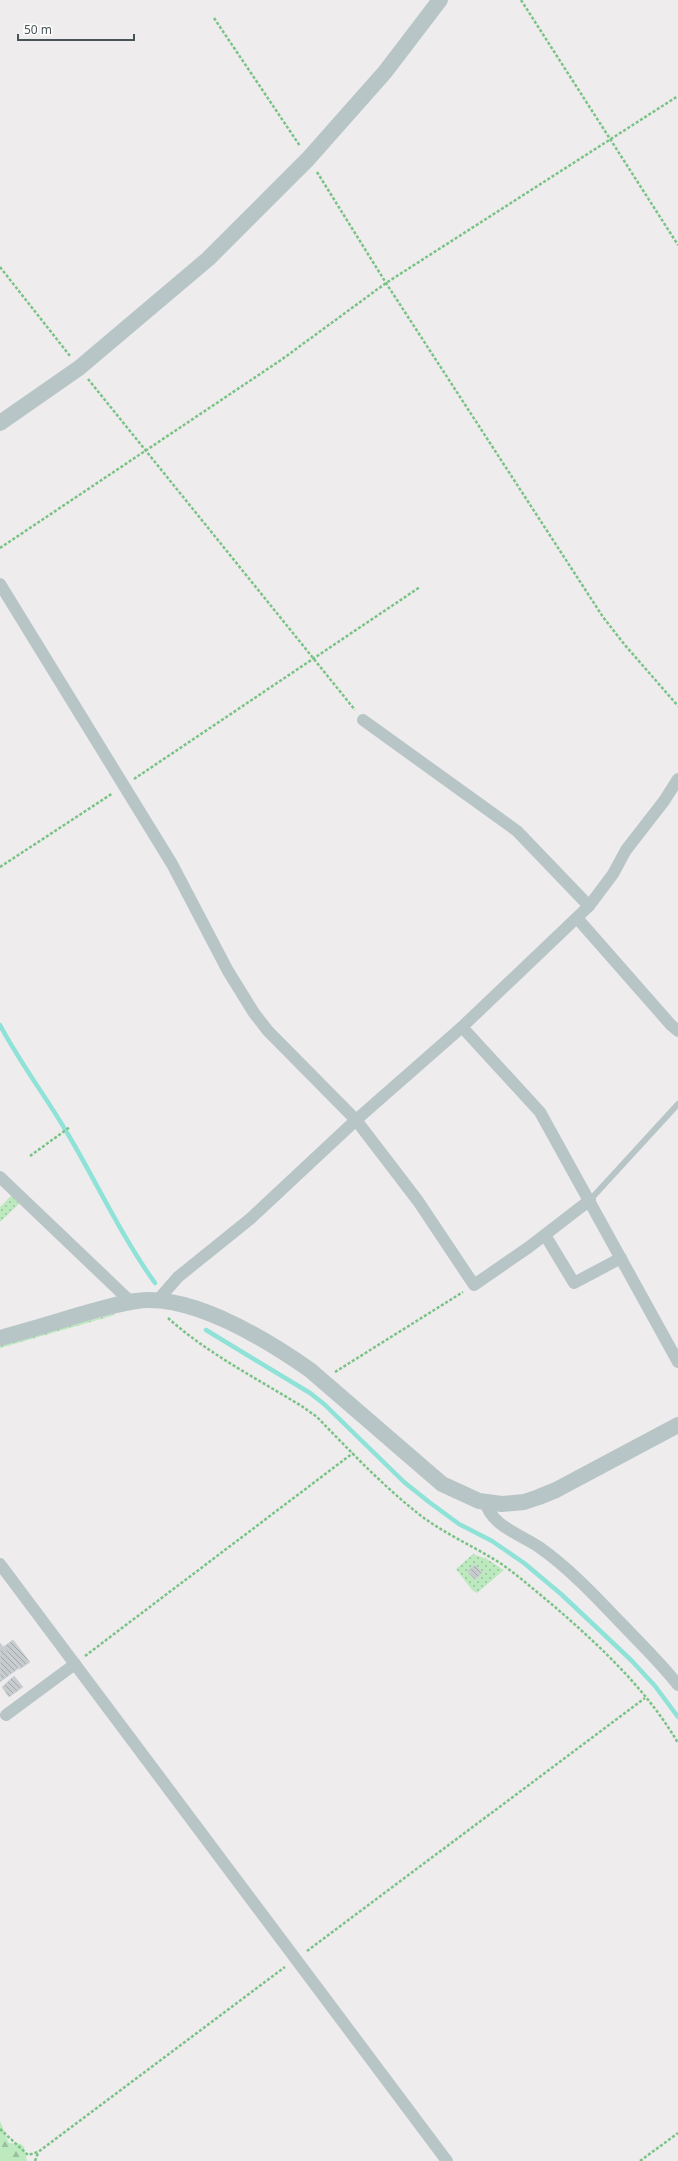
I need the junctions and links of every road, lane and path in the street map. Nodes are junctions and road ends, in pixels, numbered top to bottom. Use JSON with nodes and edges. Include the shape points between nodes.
{"nodes":[{"id":1,"x":440,"y":0,"type":"edge"},
{"id":2,"x":521,"y":0,"type":"edge"},
{"id":3,"x":214,"y":18,"type":"dead end"},
{"id":4,"x":678,"y":96,"type":"edge"},
{"id":5,"x":610,"y":139,"type":"junction"},
{"id":6,"x":308,"y":159,"type":"junction"},
{"id":7,"x":678,"y":245,"type":"edge"},
{"id":8,"x":0,"y":267,"type":"edge"},
{"id":9,"x":386,"y":283,"type":"junction"},
{"id":10,"x":79,"y":368,"type":"junction"},
{"id":11,"x":0,"y":423,"type":"edge"},
{"id":12,"x":147,"y":450,"type":"junction"},
{"id":13,"x":0,"y":548,"type":"edge"},
{"id":14,"x":0,"y":584,"type":"edge"},
{"id":15,"x":420,"y":587,"type":"dead end"},
{"id":16,"x":314,"y":659,"type":"junction"},
{"id":17,"x":678,"y":706,"type":"edge"},
{"id":18,"x":363,"y":720,"type":"joint"},
{"id":19,"x":678,"y":779,"type":"edge"},
{"id":20,"x":124,"y":785,"type":"junction"},
{"id":21,"x":0,"y":867,"type":"edge"},
{"id":22,"x":589,"y":906,"type":"junction"},
{"id":23,"x":577,"y":918,"type":"junction"},
{"id":24,"x":462,"y":1027,"type":"junction"},
{"id":25,"x":678,"y":1031,"type":"edge"},
{"id":26,"x":678,"y":1104,"type":"edge"},
{"id":27,"x":356,"y":1120,"type":"junction"},
{"id":28,"x":70,"y":1127,"type":"dead end"},
{"id":29,"x":30,"y":1156,"type":"dead end"},
{"id":30,"x":0,"y":1177,"type":"edge"},
{"id":31,"x":590,"y":1200,"type":"junction"},
{"id":32,"x":545,"y":1235,"type":"junction"},
{"id":33,"x":621,"y":1258,"type":"junction"},
{"id":34,"x":474,"y":1285,"type":"junction"},
{"id":35,"x":157,"y":1301,"type":"junction"},
{"id":36,"x":131,"y":1302,"type":"junction"},
{"id":37,"x":165,"y":1315,"type":"dead end"},
{"id":38,"x":0,"y":1338,"type":"edge"},
{"id":39,"x":678,"y":1362,"type":"edge"},
{"id":40,"x":323,"y":1380,"type":"junction"},
{"id":41,"x":678,"y":1424,"type":"edge"},
{"id":42,"x":352,"y":1453,"type":"junction"},
{"id":43,"x":485,"y":1501,"type":"junction"},
{"id":44,"x":0,"y":1564,"type":"edge"},
{"id":45,"x":74,"y":1664,"type":"junction"},
{"id":46,"x":678,"y":1685,"type":"edge"},
{"id":47,"x":646,"y":1698,"type":"junction"},
{"id":48,"x":6,"y":1715,"type":"dead end"},
{"id":49,"x":678,"y":1744,"type":"edge"},
{"id":50,"x":296,"y":1959,"type":"junction"},
{"id":51,"x":0,"y":2129,"type":"edge"},
{"id":52,"x":678,"y":2133,"type":"edge"},
{"id":53,"x":38,"y":2152,"type":"junction"},
{"id":54,"x":36,"y":2161,"type":"edge"},
{"id":55,"x":447,"y":2161,"type":"edge"},
{"id":56,"x":640,"y":2161,"type":"edge"}],
"edges":[{"from":1,"to":6,"type":"street","via":[[385,72]]},
{"from":2,"to":5,"type":"path"},
{"from":3,"to":6,"type":"path"},
{"from":4,"to":5,"type":"path"},
{"from":5,"to":7,"type":"path"},
{"from":5,"to":9,"type":"path"},
{"from":6,"to":9,"type":"path"},
{"from":6,"to":10,"type":"street","via":[[208,259]]},
{"from":8,"to":10,"type":"path"},
{"from":9,"to":12,"type":"path","via":[[281,360]]},
{"from":9,"to":17,"type":"path","via":[[603,617]]},
{"from":10,"to":11,"type":"street"},
{"from":10,"to":12,"type":"path"},
{"from":12,"to":13,"type":"path"},
{"from":12,"to":16,"type":"path"},
{"from":14,"to":20,"type":"street"},
{"from":15,"to":16,"type":"path"},
{"from":16,"to":18,"type":"path"},
{"from":16,"to":20,"type":"path"},
{"from":18,"to":22,"type":"street","via":[[517,831]]},
{"from":19,"to":22,"type":"street"},
{"from":20,"to":21,"type":"path"},
{"from":20,"to":27,"type":"street","via":[[172,864],[228,971],[254,1013],[268,1031]]},
{"from":22,"to":23,"type":"street"},
{"from":23,"to":24,"type":"street"},
{"from":23,"to":25,"type":"street"},
{"from":24,"to":27,"type":"street"},
{"from":24,"to":31,"type":"street","via":[[540,1112]]},
{"from":26,"to":31,"type":"lane"},
{"from":27,"to":34,"type":"street","via":[[418,1201]]},
{"from":27,"to":35,"type":"street","via":[[250,1219],[178,1277]]},
{"from":28,"to":29,"type":"path"},
{"from":30,"to":36,"type":"street"},
{"from":31,"to":32,"type":"street"},
{"from":31,"to":33,"type":"street"},
{"from":32,"to":33,"type":"street","via":[[574,1283]]},
{"from":32,"to":34,"type":"street"},
{"from":33,"to":39,"type":"street"},
{"from":34,"to":40,"type":"path"},
{"from":35,"to":36,"type":"street"},
{"from":35,"to":40,"type":"street","via":[[193,1307],[215,1315],[292,1357]]},
{"from":36,"to":38,"type":"street"},
{"from":37,"to":42,"type":"path","via":[[207,1348],[303,1407]]},
{"from":40,"to":43,"type":"street","via":[[442,1484],[471,1498]]},
{"from":41,"to":43,"type":"street","via":[[539,1497],[524,1502],[502,1504]]},
{"from":42,"to":45,"type":"path"},
{"from":42,"to":47,"type":"path","via":[[421,1515],[448,1534],[504,1565],[533,1589],[612,1658]]},
{"from":43,"to":46,"type":"street","via":[[492,1516],[500,1524],[538,1547],[570,1573]]},
{"from":44,"to":45,"type":"street"},
{"from":45,"to":48,"type":"street"},
{"from":45,"to":50,"type":"street"},
{"from":47,"to":49,"type":"path"},
{"from":47,"to":50,"type":"path"},
{"from":50,"to":53,"type":"path"},
{"from":50,"to":55,"type":"street"},
{"from":51,"to":53,"type":"path","via":[[28,2155]]},
{"from":52,"to":56,"type":"path"},
{"from":53,"to":54,"type":"path"}]}
